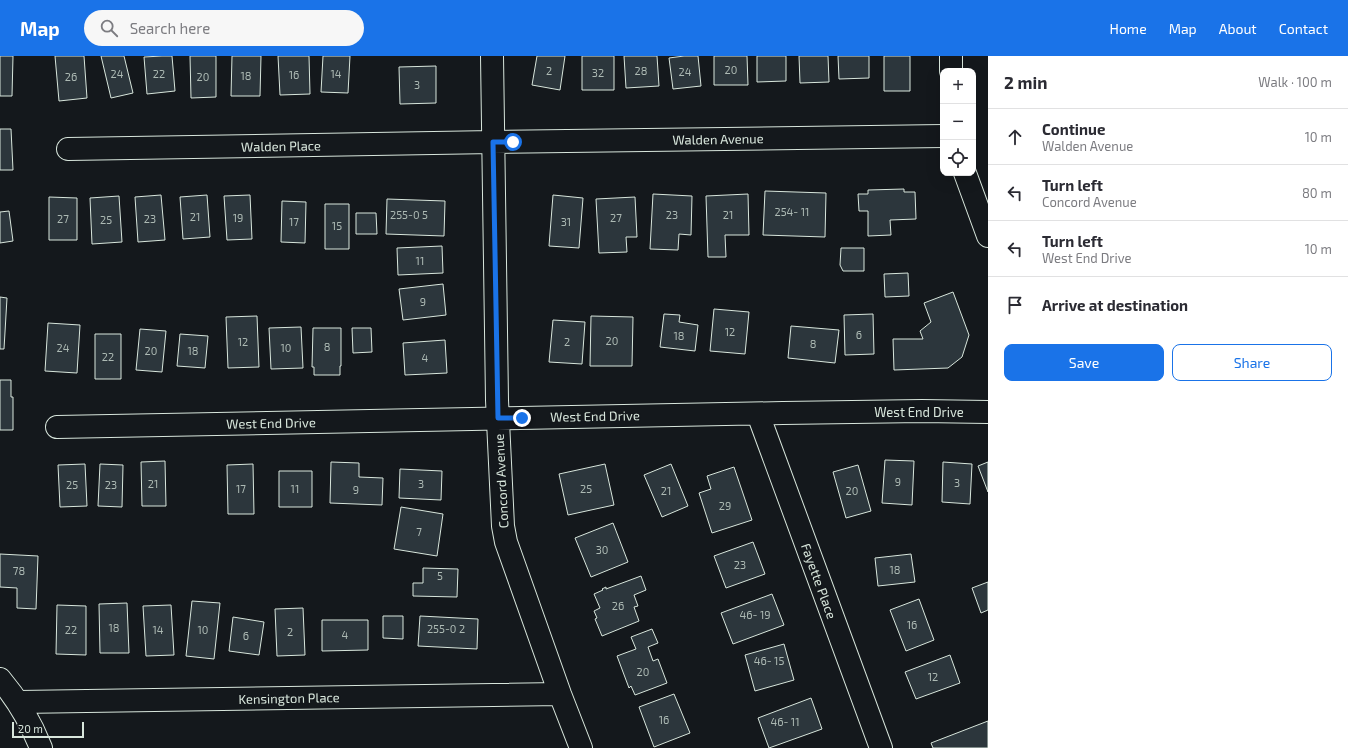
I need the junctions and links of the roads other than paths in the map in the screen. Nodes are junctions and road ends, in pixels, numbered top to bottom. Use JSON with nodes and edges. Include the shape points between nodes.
{"nodes":[{"id":1,"x":492,"y":56,"type":"edge"},
{"id":2,"x":951,"y":56,"type":"edge"},
{"id":3,"x":951,"y":68,"type":"edge"},
{"id":4,"x":940,"y":136,"type":"edge"},
{"id":5,"x":493,"y":142,"type":"junction"},
{"id":6,"x":68,"y":150,"type":"dead end"},
{"id":7,"x":966,"y":176,"type":"edge"},
{"id":8,"x":988,"y":236,"type":"edge"},
{"id":9,"x":988,"y":412,"type":"edge"},
{"id":10,"x":758,"y":414,"type":"junction"},
{"id":11,"x":498,"y":418,"type":"junction"},
{"id":12,"x":57,"y":427,"type":"dead end"},
{"id":13,"x":0,"y":679,"type":"edge"},
{"id":14,"x":560,"y":694,"type":"junction"},
{"id":15,"x":19,"y":702,"type":"junction"},
{"id":16,"x":42,"y":748,"type":"edge"},
{"id":17,"x":581,"y":748,"type":"edge"},
{"id":18,"x":881,"y":748,"type":"edge"}],
"edges":[{"from":1,"to":5,"type":"street","name":"Concord Avenue"},
{"from":2,"to":3,"type":"street"},
{"from":4,"to":5,"type":"street","name":"Walden Avenue"},
{"from":5,"to":6,"type":"street","name":"Walden Place"},
{"from":5,"to":11,"type":"street","name":"Concord Avenue"},
{"from":7,"to":8,"type":"street"},
{"from":9,"to":10,"type":"street","name":"West End Drive"},
{"from":10,"to":11,"type":"street","name":"West End Drive"},
{"from":10,"to":18,"type":"street","name":"Fayette Place"},
{"from":11,"to":12,"type":"street","name":"West End Drive"},
{"from":11,"to":14,"type":"street","name":"Concord Avenue","via":[[504,534]]},
{"from":13,"to":15,"type":"street"},
{"from":14,"to":15,"type":"street","name":"Kensington Place"},
{"from":14,"to":17,"type":"street","name":"Concord Avenue"},
{"from":15,"to":16,"type":"street"}]}
